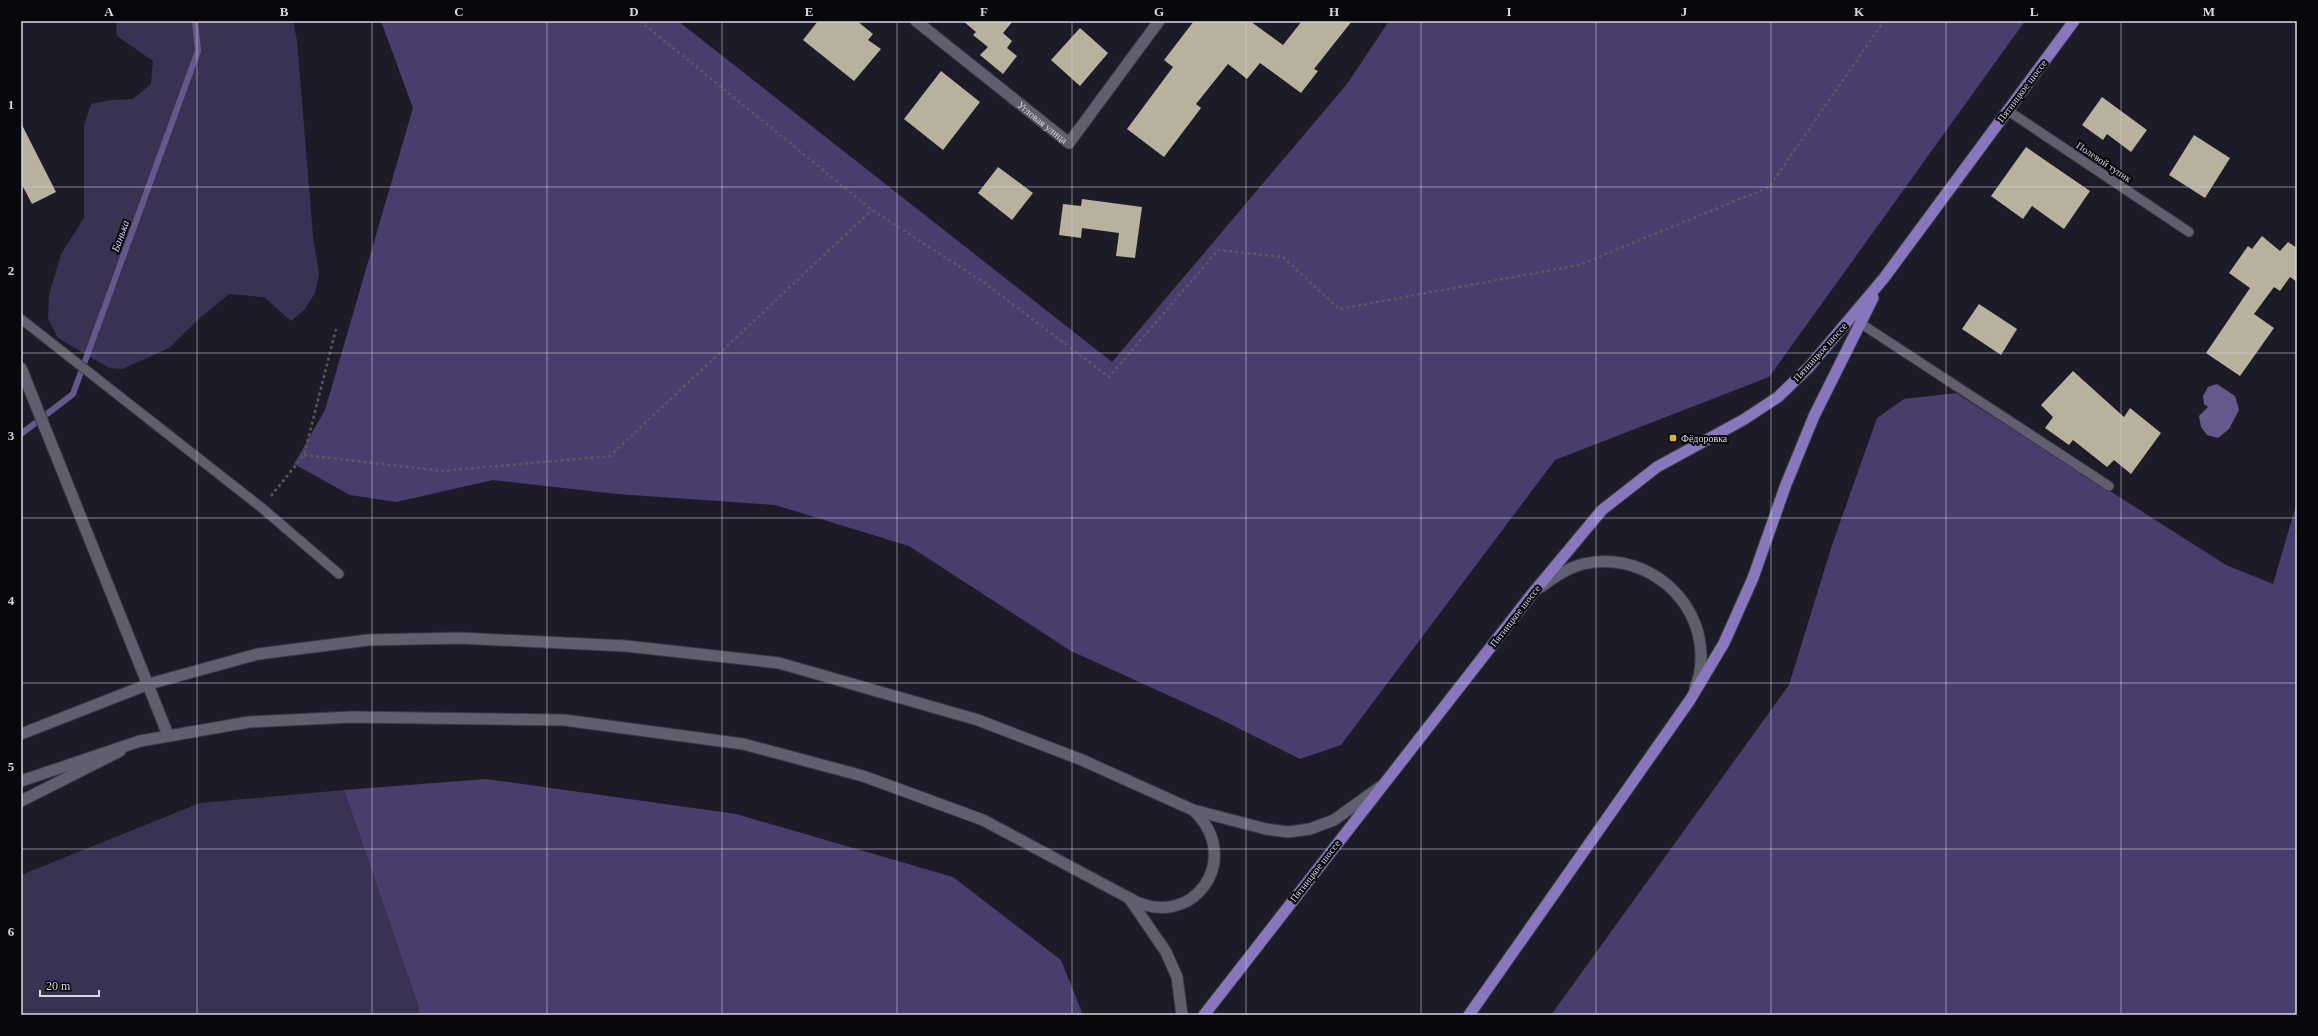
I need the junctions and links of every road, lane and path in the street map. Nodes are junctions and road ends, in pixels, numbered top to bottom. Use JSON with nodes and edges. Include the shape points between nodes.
{"nodes":[{"id":1,"x":640,"y":21,"type":"edge"},
{"id":2,"x":916,"y":21,"type":"edge"},
{"id":3,"x":1159,"y":21,"type":"edge"},
{"id":4,"x":1884,"y":21,"type":"edge"},
{"id":5,"x":2074,"y":21,"type":"edge"},
{"id":6,"x":2008,"y":110,"type":"junction"},
{"id":7,"x":872,"y":210,"type":"junction"},
{"id":8,"x":2189,"y":232,"type":"dead end"},
{"id":9,"x":1884,"y":278,"type":"junction"},
{"id":10,"x":21,"y":319,"type":"edge"},
{"id":11,"x":1860,"y":324,"type":"junction"},
{"id":12,"x":336,"y":329,"type":"dead end"},
{"id":13,"x":21,"y":368,"type":"edge"},
{"id":14,"x":304,"y":455,"type":"junction"},
{"id":15,"x":2109,"y":486,"type":"dead end"},
{"id":16,"x":262,"y":508,"type":"junction"},
{"id":17,"x":339,"y":574,"type":"dead end"},
{"id":18,"x":1532,"y":594,"type":"junction"},
{"id":19,"x":149,"y":684,"type":"junction"},
{"id":20,"x":1690,"y":700,"type":"junction"},
{"id":21,"x":21,"y":734,"type":"edge"},
{"id":22,"x":168,"y":735,"type":"junction"},
{"id":23,"x":140,"y":741,"type":"junction"},
{"id":24,"x":21,"y":780,"type":"edge"},
{"id":25,"x":1382,"y":786,"type":"junction"},
{"id":26,"x":21,"y":802,"type":"edge"},
{"id":27,"x":1193,"y":810,"type":"junction"},
{"id":28,"x":1129,"y":898,"type":"junction"},
{"id":29,"x":1182,"y":1015,"type":"edge"},
{"id":30,"x":1204,"y":1015,"type":"edge"},
{"id":31,"x":1469,"y":1015,"type":"edge"}],
"edges":[{"from":1,"to":7,"type":"path"},
{"from":2,"to":3,"type":"street","name":"Угловая улица","via":[[1070,143]]},
{"from":4,"to":7,"type":"path","via":[[1769,187],[1579,265],[1339,309],[1283,257],[1218,250],[1109,377],[982,281]]},
{"from":5,"to":6,"type":"main road","name":"Пятницкое шоссе"},
{"from":6,"to":8,"type":"lane","name":"Полевой тупик"},
{"from":6,"to":9,"type":"main road","name":"Пятницкое шоссе"},
{"from":7,"to":14,"type":"path","via":[[610,456],[442,471]]},
{"from":9,"to":11,"type":"main road","name":"Пятницкое шоссе"},
{"from":9,"to":18,"type":"main road","name":"Пятницкое шоссе","via":[[1809,367],[1778,397],[1743,420],[1657,467],[1602,510]]},
{"from":10,"to":16,"type":"lane"},
{"from":11,"to":15,"type":"lane"},
{"from":11,"to":20,"type":"main road","name":"Пятницкое шоссе","via":[[1814,416],[1785,487],[1753,578],[1724,643]]},
{"from":12,"to":14,"type":"path"},
{"from":13,"to":19,"type":"street"},
{"from":14,"to":16,"type":"path"},
{"from":16,"to":17,"type":"lane"},
{"from":18,"to":20,"type":"street","via":[[1553,577],[1568,570],[1600,562],[1633,565],[1662,580],[1685,604],[1698,635],[1700,668]]},
{"from":18,"to":25,"type":"main road","name":"Пятницкое шоссе"},
{"from":19,"to":21,"type":"street"},
{"from":19,"to":22,"type":"street"},
{"from":19,"to":27,"type":"street","via":[[258,654],[368,640],[459,638],[626,646],[779,663],[978,720],[1082,760]]},
{"from":20,"to":31,"type":"main road","name":"Пятницкое шоссе"},
{"from":22,"to":23,"type":"street"},
{"from":22,"to":28,"type":"street","via":[[248,722],[351,717],[564,720],[743,744],[863,776],[983,820]]},
{"from":23,"to":24,"type":"street"},
{"from":23,"to":26,"type":"street"},
{"from":25,"to":27,"type":"street","via":[[1334,820],[1310,829],[1288,832],[1266,829]]},
{"from":25,"to":30,"type":"main road","name":"Пятницкое шоссе"},
{"from":27,"to":28,"type":"street","via":[[1208,827],[1215,849],[1212,871],[1204,886],[1192,898],[1172,907],[1150,907]]},
{"from":28,"to":29,"type":"street","via":[[1166,952],[1177,977]]}]}
